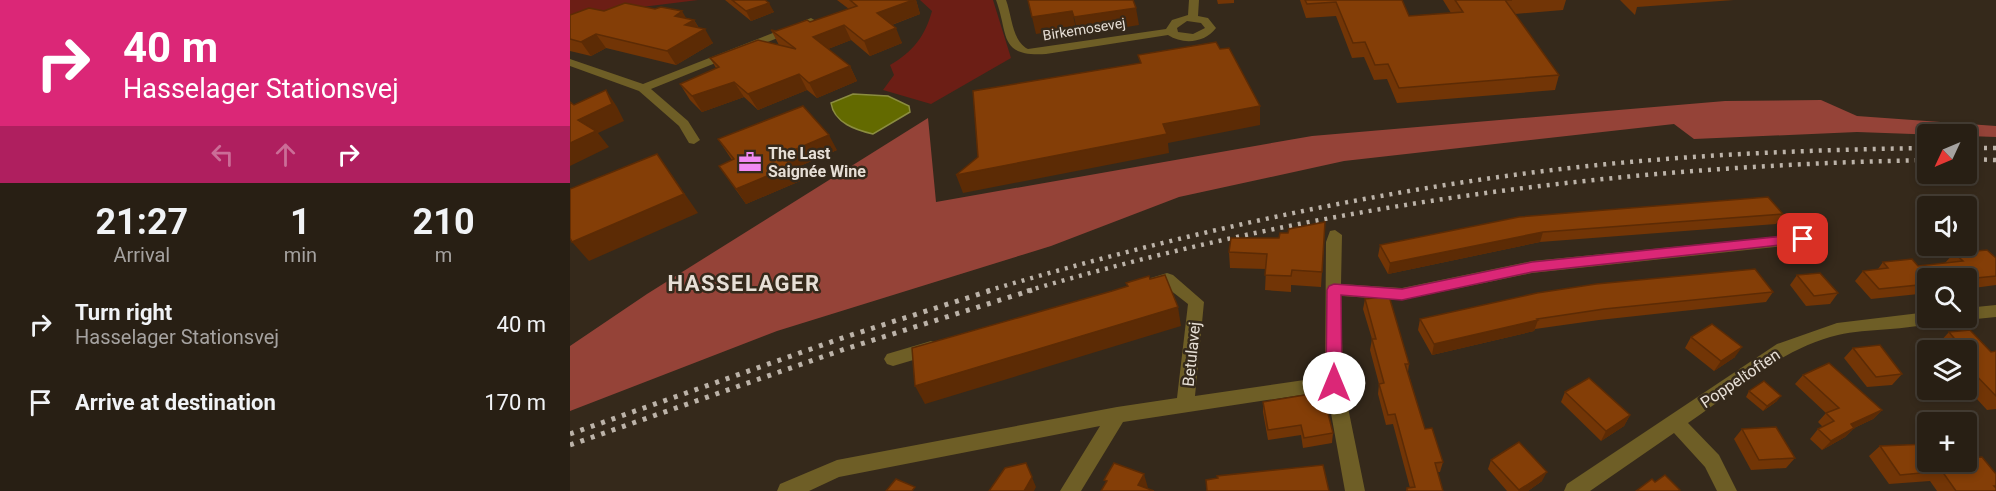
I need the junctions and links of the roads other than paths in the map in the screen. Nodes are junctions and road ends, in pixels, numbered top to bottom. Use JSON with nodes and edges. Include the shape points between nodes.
{"nodes":[{"id":1,"x":1001,"y":0,"type":"edge"},
{"id":2,"x":1194,"y":0,"type":"edge"},
{"id":3,"x":1193,"y":18,"type":"junction"},
{"id":4,"x":811,"y":21,"type":"edge"},
{"id":5,"x":1171,"y":31,"type":"junction"},
{"id":6,"x":570,"y":62,"type":"edge"},
{"id":7,"x":643,"y":88,"type":"junction"},
{"id":8,"x":694,"y":140,"type":"dead end"},
{"id":9,"x":1335,"y":235,"type":"dead end"},
{"id":10,"x":1803,"y":239,"type":"dead end"},
{"id":11,"x":1132,"y":289,"type":"edge"},
{"id":12,"x":1334,"y":290,"type":"junction"},
{"id":13,"x":1996,"y":311,"type":"edge"},
{"id":14,"x":1977,"y":313,"type":"edge"},
{"id":15,"x":1917,"y":319,"type":"edge"},
{"id":16,"x":950,"y":343,"type":"edge"},
{"id":17,"x":893,"y":359,"type":"dead end"},
{"id":18,"x":1334,"y":383,"type":"junction"},
{"id":19,"x":1185,"y":405,"type":"junction"},
{"id":20,"x":1117,"y":415,"type":"junction"},
{"id":21,"x":1675,"y":422,"type":"junction"},
{"id":22,"x":787,"y":491,"type":"edge"},
{"id":23,"x":1070,"y":491,"type":"edge"},
{"id":24,"x":1355,"y":491,"type":"edge"},
{"id":25,"x":1574,"y":491,"type":"edge"},
{"id":26,"x":1727,"y":491,"type":"edge"}],
"edges":[{"from":1,"to":5,"type":"street","name":"Birkemosevej","via":[[1012,38],[1026,52]]},
{"from":2,"to":3,"type":"street"},
{"from":3,"to":5,"type":"street","name":"Birkemosevej","via":[[1176,22]]},
{"from":3,"to":5,"type":"street","name":"Birkemosevej","via":[[1208,22],[1209,31],[1189,38]]},
{"from":4,"to":7,"type":"street"},
{"from":6,"to":7,"type":"street"},
{"from":7,"to":8,"type":"street","via":[[684,124]]},
{"from":9,"to":12,"type":"street"},
{"from":10,"to":12,"type":"street","via":[[1532,267],[1402,294]]},
{"from":11,"to":19,"type":"street","name":"Betulavej","via":[[1167,279],[1196,302]]},
{"from":12,"to":18,"type":"street"},
{"from":13,"to":14,"type":"street"},
{"from":15,"to":21,"type":"street","name":"Poppeltoften","via":[[1838,327],[1809,336],[1783,349]]},
{"from":16,"to":17,"type":"street"},
{"from":18,"to":19,"type":"street","name":"Betulavej"},
{"from":18,"to":24,"type":"street"},
{"from":19,"to":20,"type":"street","name":"Betulavej"},
{"from":20,"to":22,"type":"street","name":"Betulavej","via":[[837,469]]},
{"from":20,"to":23,"type":"street"},
{"from":21,"to":25,"type":"street","name":"Poppeltoften"},
{"from":21,"to":26,"type":"street","via":[[1712,461]]}]}
